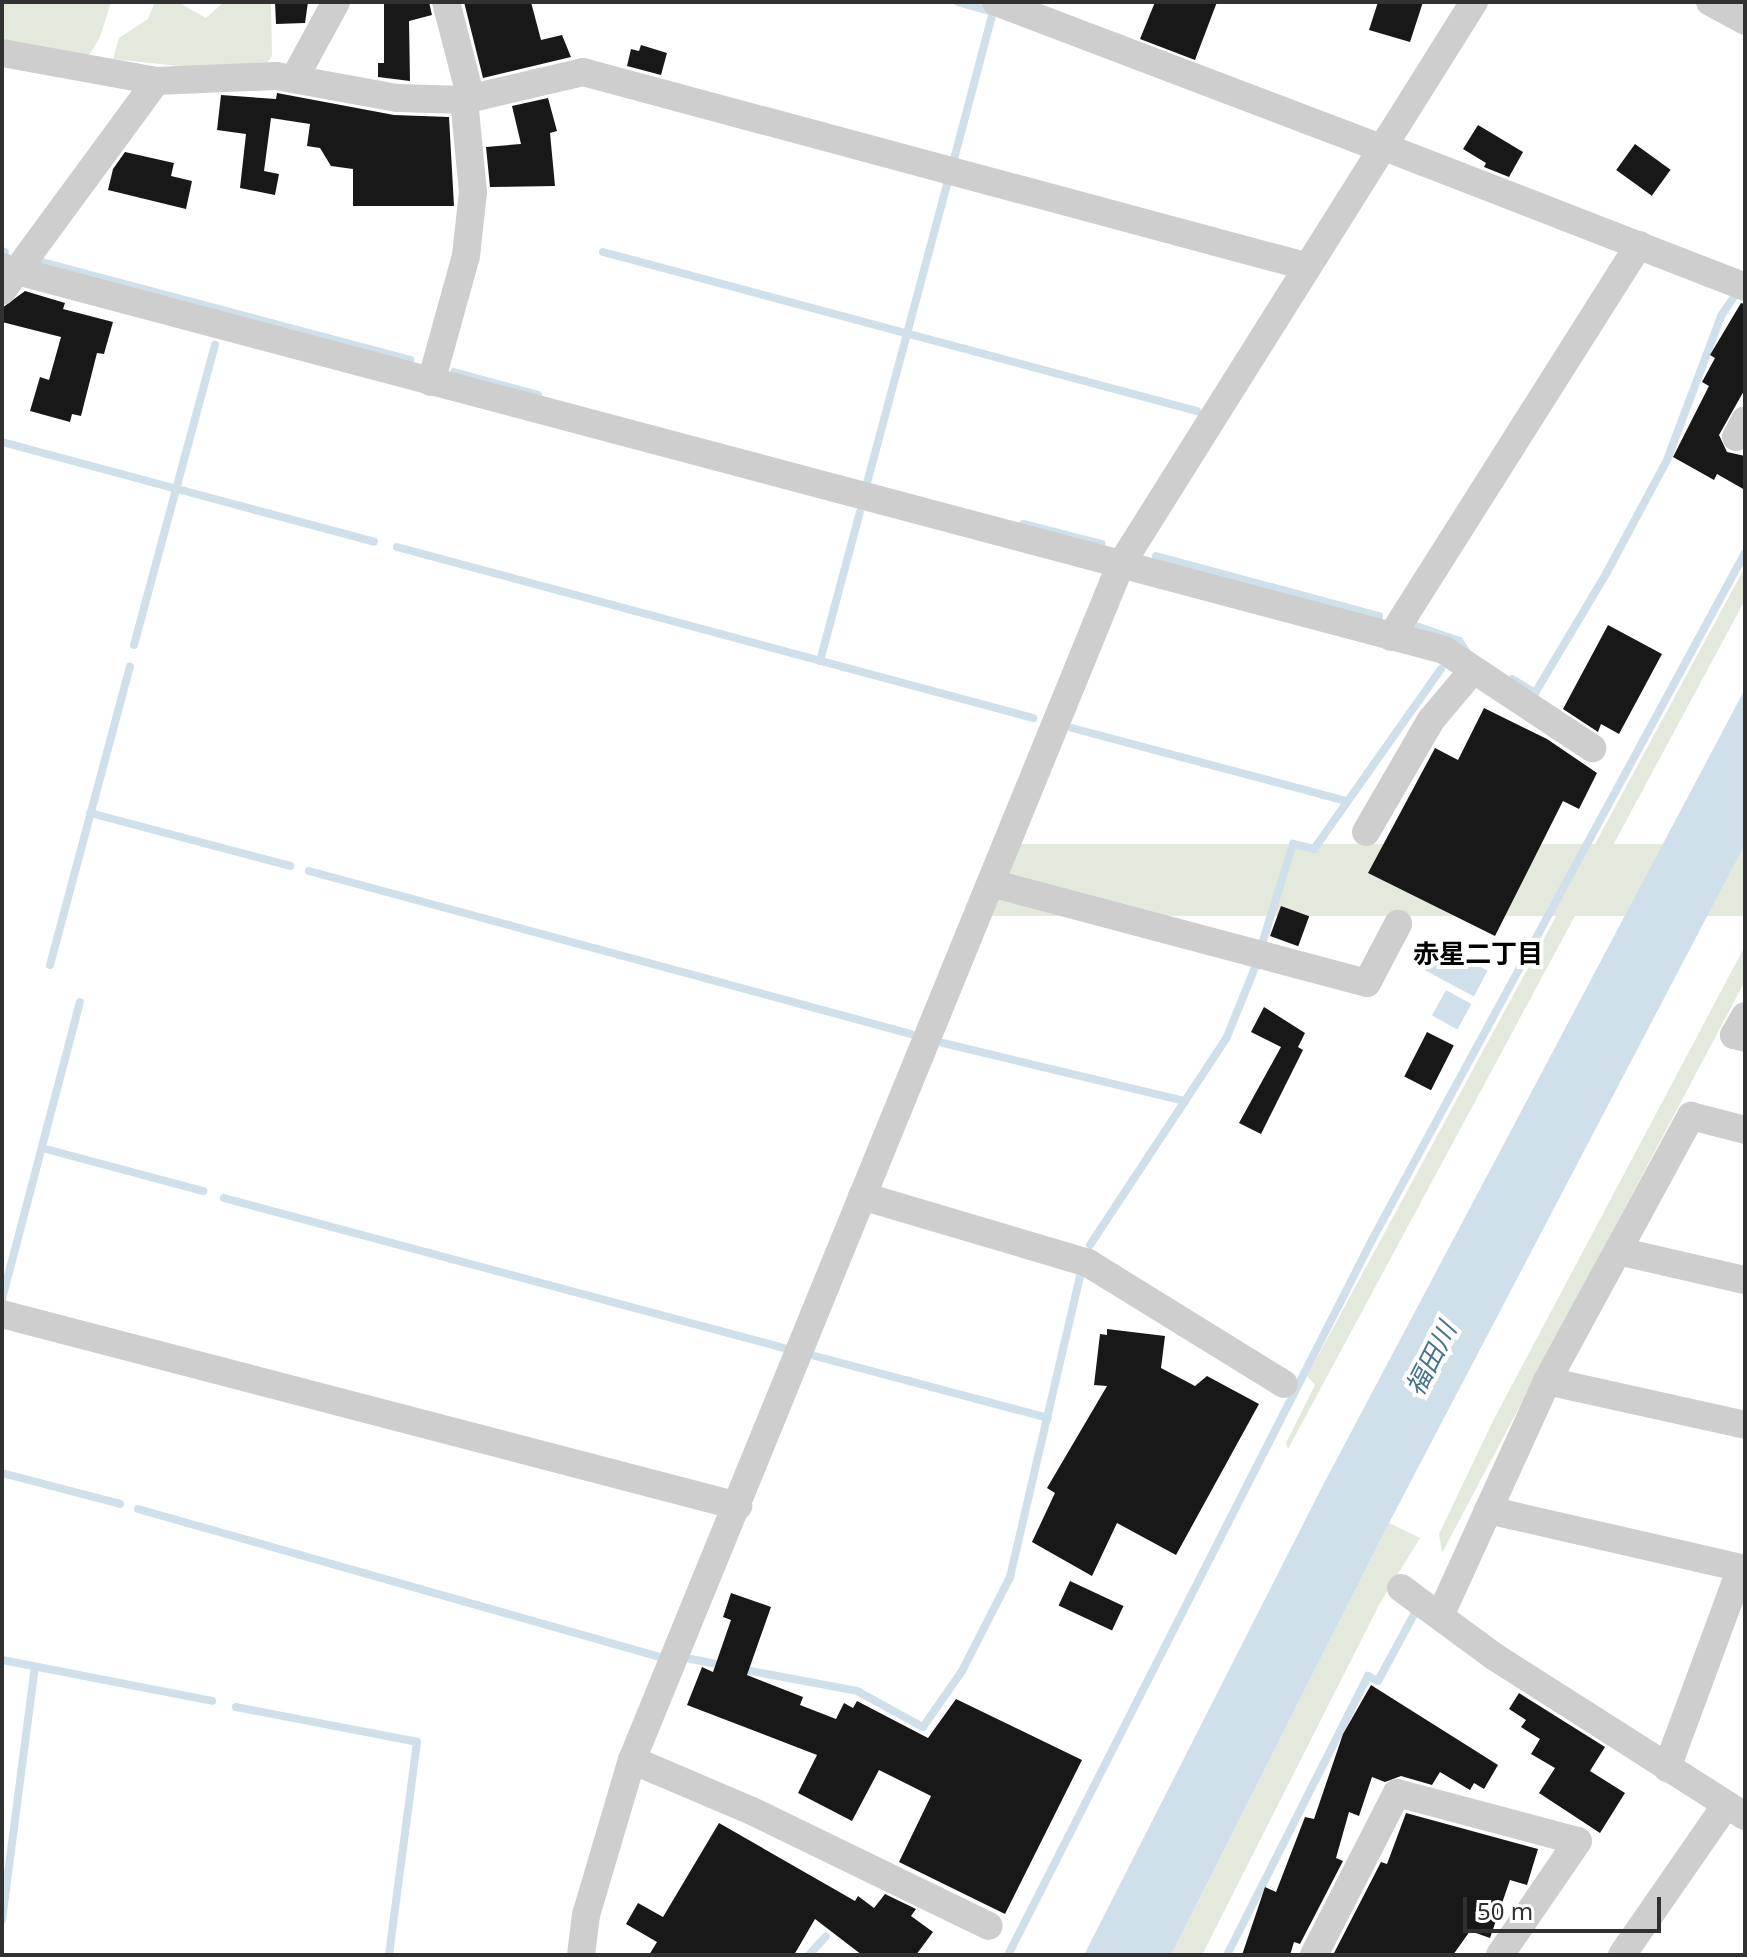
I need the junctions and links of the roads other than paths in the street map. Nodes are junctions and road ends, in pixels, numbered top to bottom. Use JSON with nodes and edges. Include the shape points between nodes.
{"nodes":[{"id":1,"x":336,"y":2,"type":"edge"},
{"id":2,"x":446,"y":2,"type":"edge"},
{"id":3,"x":996,"y":2,"type":"edge"},
{"id":4,"x":1474,"y":2,"type":"edge"},
{"id":5,"x":1710,"y":2,"type":"edge"},
{"id":6,"x":1745,"y":21,"type":"edge"},
{"id":7,"x":2,"y":53,"type":"edge"},
{"id":8,"x":294,"y":79,"type":"junction"},
{"id":9,"x":156,"y":81,"type":"junction"},
{"id":10,"x":468,"y":100,"type":"junction"},
{"id":11,"x":1381,"y":147,"type":"junction"},
{"id":12,"x":1639,"y":245,"type":"junction"},
{"id":13,"x":1305,"y":266,"type":"junction"},
{"id":14,"x":7,"y":277,"type":"edge"},
{"id":15,"x":1745,"y":287,"type":"edge"},
{"id":16,"x":431,"y":382,"type":"junction"},
{"id":17,"x":1120,"y":566,"type":"junction"},
{"id":18,"x":1391,"y":637,"type":"junction"},
{"id":19,"x":1473,"y":670,"type":"junction"},
{"id":20,"x":1592,"y":748,"type":"dead end"},
{"id":21,"x":1366,"y":832,"type":"dead end"},
{"id":22,"x":991,"y":883,"type":"junction"},
{"id":23,"x":1398,"y":924,"type":"dead end"},
{"id":24,"x":1745,"y":1016,"type":"edge"},
{"id":25,"x":1745,"y":1038,"type":"edge"},
{"id":26,"x":1745,"y":1130,"type":"edge"},
{"id":27,"x":862,"y":1196,"type":"junction"},
{"id":28,"x":1618,"y":1251,"type":"junction"},
{"id":29,"x":1745,"y":1280,"type":"edge"},
{"id":30,"x":2,"y":1314,"type":"edge"},
{"id":31,"x":1547,"y":1381,"type":"junction"},
{"id":32,"x":1284,"y":1384,"type":"dead end"},
{"id":33,"x":1745,"y":1425,"type":"edge"},
{"id":34,"x":738,"y":1506,"type":"junction"},
{"id":35,"x":1488,"y":1510,"type":"junction"},
{"id":36,"x":1743,"y":1568,"type":"edge"},
{"id":37,"x":1401,"y":1588,"type":"dead end"},
{"id":38,"x":1440,"y":1616,"type":"junction"},
{"id":39,"x":632,"y":1760,"type":"junction"},
{"id":40,"x":1667,"y":1768,"type":"junction"},
{"id":41,"x":1735,"y":1811,"type":"edge"},
{"id":42,"x":989,"y":1926,"type":"dead end"},
{"id":43,"x":581,"y":1955,"type":"edge"},
{"id":44,"x":1314,"y":1955,"type":"edge"},
{"id":45,"x":1500,"y":1955,"type":"edge"},
{"id":46,"x":1622,"y":1955,"type":"edge"}],
"edges":[{"from":1,"to":8,"type":"street"},
{"from":2,"to":10,"type":"street"},
{"from":3,"to":11,"type":"street"},
{"from":4,"to":11,"type":"street"},
{"from":5,"to":6,"type":"street"},
{"from":7,"to":9,"type":"street"},
{"from":8,"to":9,"type":"street"},
{"from":8,"to":10,"type":"street","via":[[397,98]]},
{"from":9,"to":14,"type":"street"},
{"from":10,"to":13,"type":"street","via":[[583,72]]},
{"from":10,"to":16,"type":"street","via":[[473,192],[466,256]]},
{"from":11,"to":12,"type":"street"},
{"from":11,"to":13,"type":"street"},
{"from":12,"to":15,"type":"street"},
{"from":12,"to":18,"type":"street"},
{"from":13,"to":17,"type":"street"},
{"from":14,"to":16,"type":"street"},
{"from":16,"to":17,"type":"street"},
{"from":17,"to":18,"type":"street"},
{"from":17,"to":22,"type":"street"},
{"from":18,"to":19,"type":"street","via":[[1444,650]]},
{"from":19,"to":20,"type":"street"},
{"from":19,"to":21,"type":"street","via":[[1431,720]]},
{"from":22,"to":23,"type":"street","via":[[1367,983]]},
{"from":22,"to":27,"type":"street"},
{"from":24,"to":25,"type":"street","via":[[1734,1035]]},
{"from":26,"to":28,"type":"street","via":[[1691,1116]]},
{"from":27,"to":32,"type":"street","via":[[1088,1263]]},
{"from":27,"to":34,"type":"street"},
{"from":28,"to":29,"type":"street"},
{"from":28,"to":31,"type":"street"},
{"from":30,"to":34,"type":"street"},
{"from":31,"to":33,"type":"street"},
{"from":31,"to":35,"type":"street"},
{"from":34,"to":39,"type":"street"},
{"from":35,"to":36,"type":"street"},
{"from":35,"to":38,"type":"street"},
{"from":36,"to":40,"type":"street"},
{"from":37,"to":38,"type":"street"},
{"from":38,"to":40,"type":"street"},
{"from":39,"to":42,"type":"street","via":[[752,1811]]},
{"from":39,"to":43,"type":"street","via":[[586,1915]]},
{"from":40,"to":41,"type":"street"},
{"from":41,"to":46,"type":"street"},
{"from":44,"to":45,"type":"street","via":[[1397,1793],[1578,1841]]}]}
